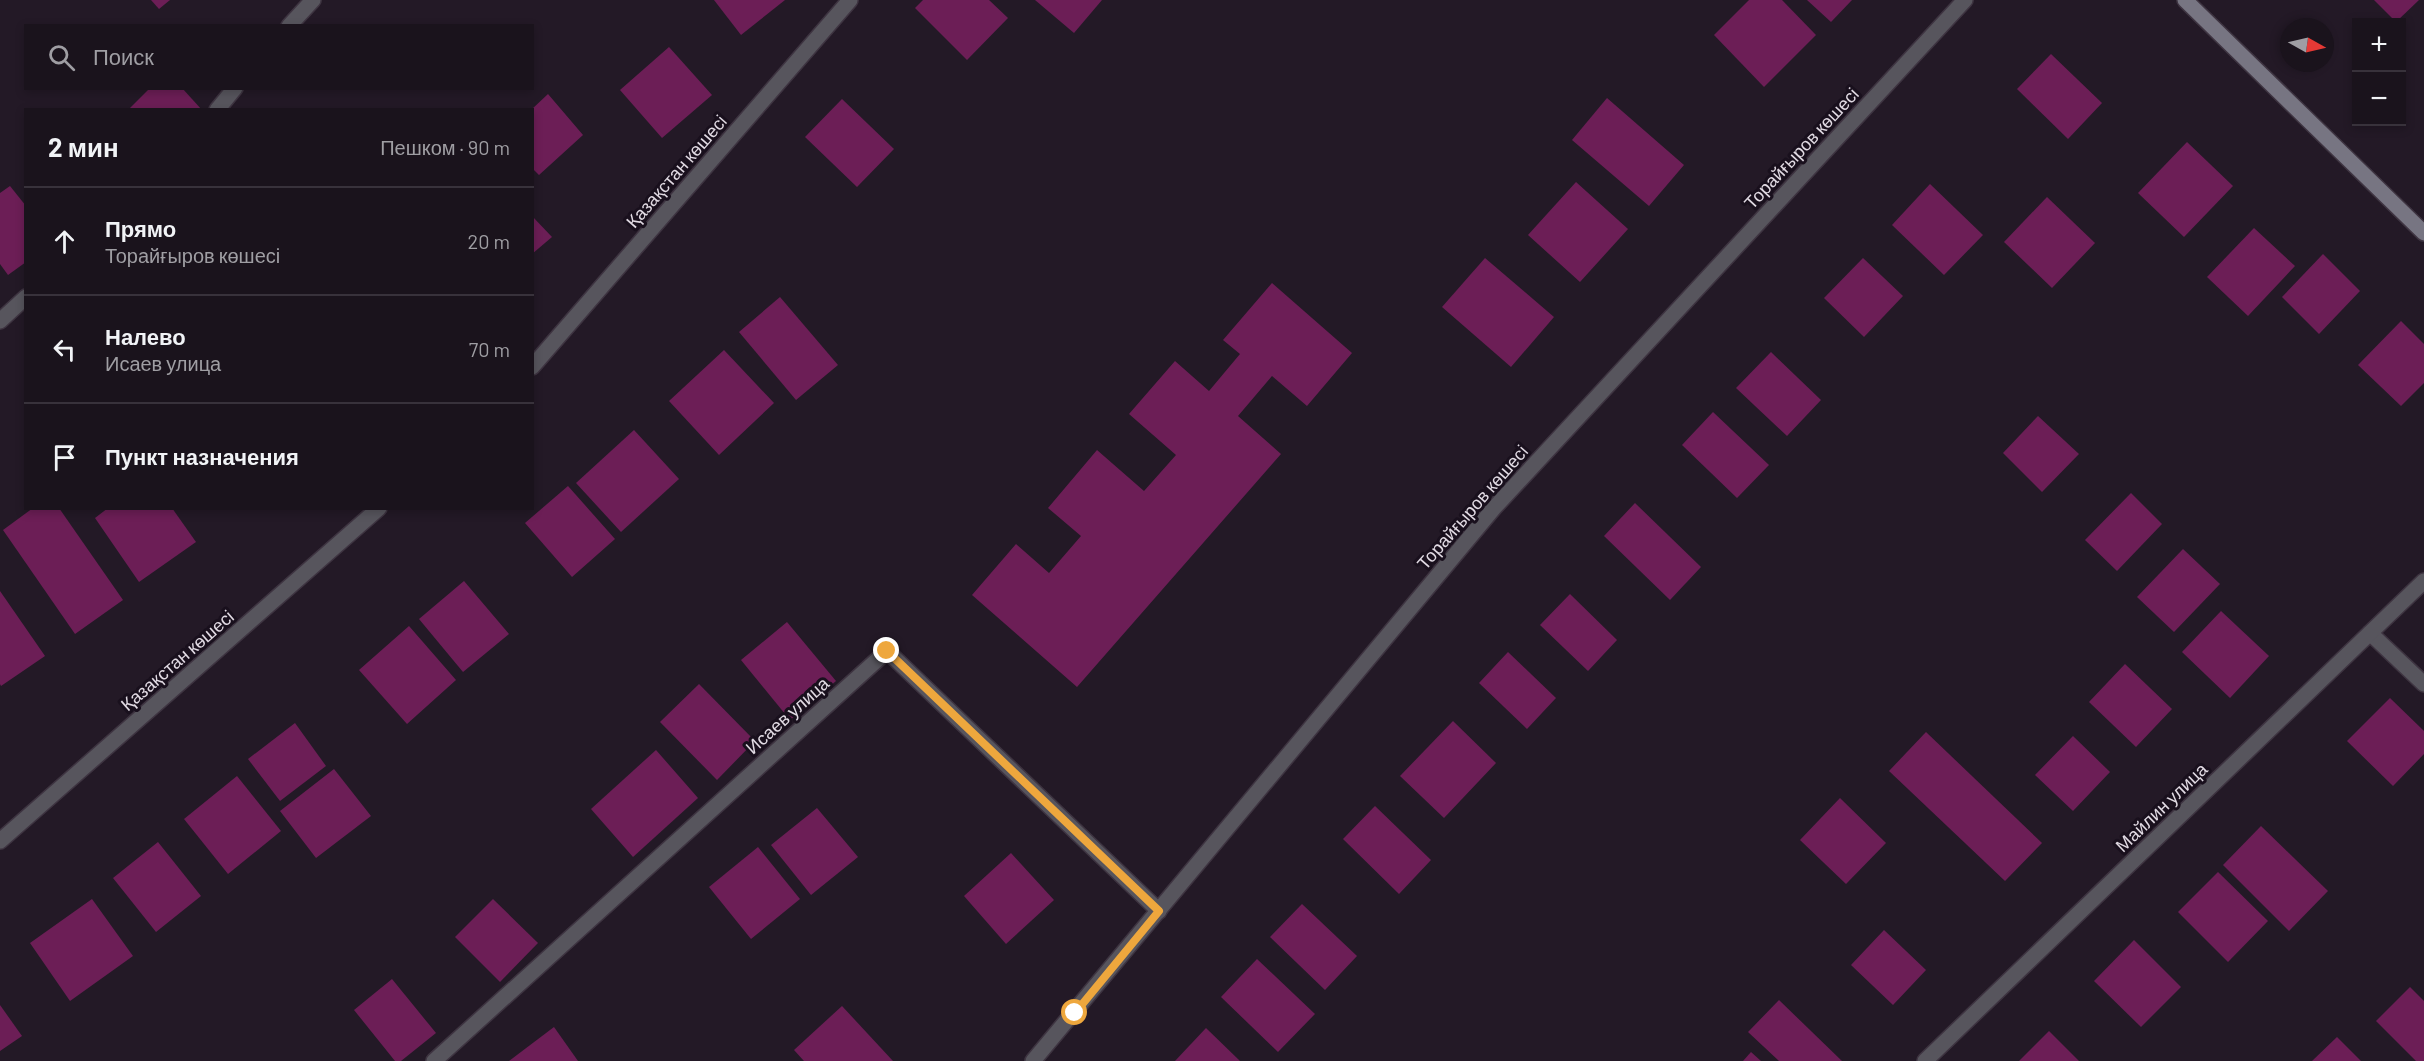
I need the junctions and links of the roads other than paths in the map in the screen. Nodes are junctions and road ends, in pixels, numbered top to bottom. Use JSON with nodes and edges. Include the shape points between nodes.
{"nodes":[{"id":1,"x":313,"y":0,"type":"edge"},
{"id":2,"x":850,"y":0,"type":"edge"},
{"id":3,"x":1965,"y":0,"type":"edge"},
{"id":4,"x":2185,"y":0,"type":"edge"},
{"id":5,"x":291,"y":24,"type":"edge"},
{"id":6,"x":233,"y":90,"type":"edge"},
{"id":7,"x":219,"y":108,"type":"edge"},
{"id":8,"x":2424,"y":233,"type":"edge"},
{"id":9,"x":24,"y":299,"type":"edge"},
{"id":10,"x":0,"y":321,"type":"edge"},
{"id":11,"x":534,"y":365,"type":"edge"},
{"id":12,"x":377,"y":510,"type":"edge"},
{"id":13,"x":2424,"y":581,"type":"edge"},
{"id":14,"x":2370,"y":633,"type":"junction"},
{"id":15,"x":2424,"y":684,"type":"edge"},
{"id":16,"x":0,"y":841,"type":"edge"},
{"id":17,"x":1159,"y":911,"type":"junction"},
{"id":18,"x":434,"y":1061,"type":"edge"},
{"id":19,"x":1033,"y":1061,"type":"edge"},
{"id":20,"x":1926,"y":1061,"type":"edge"}],
"edges":[{"from":1,"to":5,"type":"street"},
{"from":2,"to":11,"type":"street","name":"Қазақстан көшесі"},
{"from":3,"to":17,"type":"street","name":"Торайғыров көшесі","via":[[1494,508]]},
{"from":4,"to":8,"type":"main road"},
{"from":6,"to":7,"type":"street"},
{"from":9,"to":10,"type":"street"},
{"from":12,"to":16,"type":"street","name":"Қазақстан көшесі"},
{"from":13,"to":14,"type":"street","name":"Майлин улица"},
{"from":14,"to":15,"type":"street"},
{"from":14,"to":20,"type":"street","name":"Майлин улица"},
{"from":17,"to":18,"type":"street","name":"Исаев улица","via":[[887,651]]},
{"from":17,"to":19,"type":"street","name":"Торайғыров көшесі"}]}
